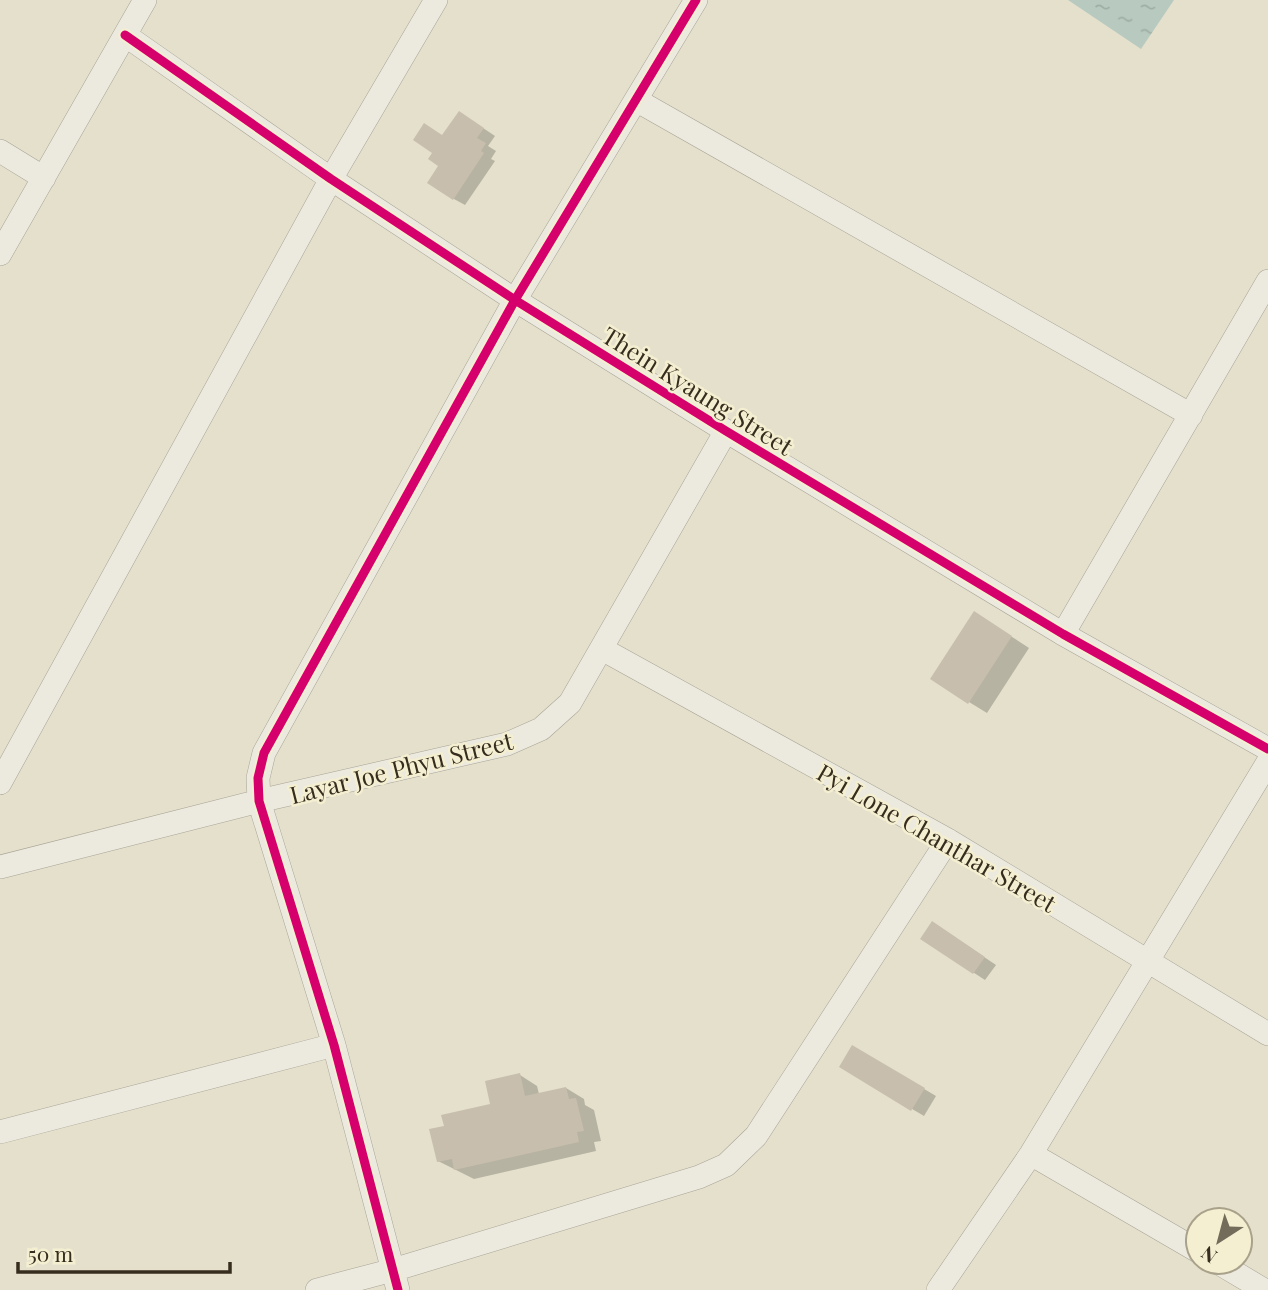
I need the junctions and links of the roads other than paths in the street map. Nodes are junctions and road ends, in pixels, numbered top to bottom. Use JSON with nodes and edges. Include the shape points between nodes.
{"nodes":[{"id":1,"x":145,"y":0,"type":"edge"},
{"id":2,"x":436,"y":0,"type":"edge"},
{"id":3,"x":696,"y":0,"type":"edge"},
{"id":4,"x":125,"y":35,"type":"junction"},
{"id":5,"x":636,"y":100,"type":"junction"},
{"id":6,"x":0,"y":151,"type":"edge"},
{"id":7,"x":44,"y":178,"type":"junction"},
{"id":8,"x":331,"y":179,"type":"junction"},
{"id":9,"x":0,"y":254,"type":"edge"},
{"id":10,"x":1268,"y":281,"type":"edge"},
{"id":11,"x":515,"y":300,"type":"junction"},
{"id":12,"x":1191,"y":415,"type":"junction"},
{"id":13,"x":726,"y":431,"type":"junction"},
{"id":14,"x":1063,"y":634,"type":"junction"},
{"id":15,"x":602,"y":649,"type":"junction"},
{"id":16,"x":1268,"y":749,"type":"edge"},
{"id":17,"x":1268,"y":762,"type":"edge"},
{"id":18,"x":0,"y":783,"type":"edge"},
{"id":19,"x":259,"y":801,"type":"junction"},
{"id":20,"x":948,"y":840,"type":"junction"},
{"id":21,"x":0,"y":867,"type":"edge"},
{"id":22,"x":1147,"y":961,"type":"junction"},
{"id":23,"x":1268,"y":1034,"type":"edge"},
{"id":24,"x":334,"y":1045,"type":"junction"},
{"id":25,"x":0,"y":1132,"type":"edge"},
{"id":26,"x":1031,"y":1154,"type":"junction"},
{"id":27,"x":1184,"y":1243,"type":"edge"},
{"id":28,"x":396,"y":1280,"type":"edge"},
{"id":29,"x":317,"y":1290,"type":"edge"},
{"id":30,"x":938,"y":1290,"type":"edge"}],
"edges":[{"from":1,"to":4,"type":"street"},
{"from":2,"to":8,"type":"street"},
{"from":3,"to":5,"type":"street"},
{"from":4,"to":7,"type":"street"},
{"from":4,"to":8,"type":"street","name":"Thein Kyaung Street"},
{"from":5,"to":11,"type":"street"},
{"from":5,"to":12,"type":"street"},
{"from":6,"to":7,"type":"street"},
{"from":7,"to":9,"type":"street"},
{"from":8,"to":11,"type":"street","name":"Thein Kyaung Street"},
{"from":8,"to":18,"type":"street"},
{"from":10,"to":12,"type":"street"},
{"from":11,"to":13,"type":"street","name":"Thein Kyaung Street"},
{"from":11,"to":19,"type":"street","via":[[264,753]]},
{"from":12,"to":14,"type":"street"},
{"from":13,"to":14,"type":"street","name":"Thein Kyaung Street"},
{"from":13,"to":15,"type":"street","name":"Layar Joe Phyu Street"},
{"from":14,"to":16,"type":"street","name":"Thein Kyaung Street"},
{"from":15,"to":19,"type":"street","name":"Layar Joe Phyu Street","via":[[570,702],[541,729],[508,744]]},
{"from":15,"to":20,"type":"street","name":"Pyi Lone Chanthar Street"},
{"from":17,"to":22,"type":"street"},
{"from":19,"to":21,"type":"street","name":"Layar Joe Phyu Street"},
{"from":19,"to":24,"type":"street"},
{"from":20,"to":22,"type":"street","name":"Pyi Lone Chanthar Street"},
{"from":20,"to":28,"type":"street","via":[[757,1136],[726,1165]]},
{"from":22,"to":23,"type":"street","name":"Pyi Lone Chanthar Street"},
{"from":22,"to":26,"type":"street"},
{"from":24,"to":25,"type":"street"},
{"from":24,"to":28,"type":"street"},
{"from":26,"to":27,"type":"street"},
{"from":26,"to":30,"type":"street"},
{"from":28,"to":29,"type":"street"}]}
